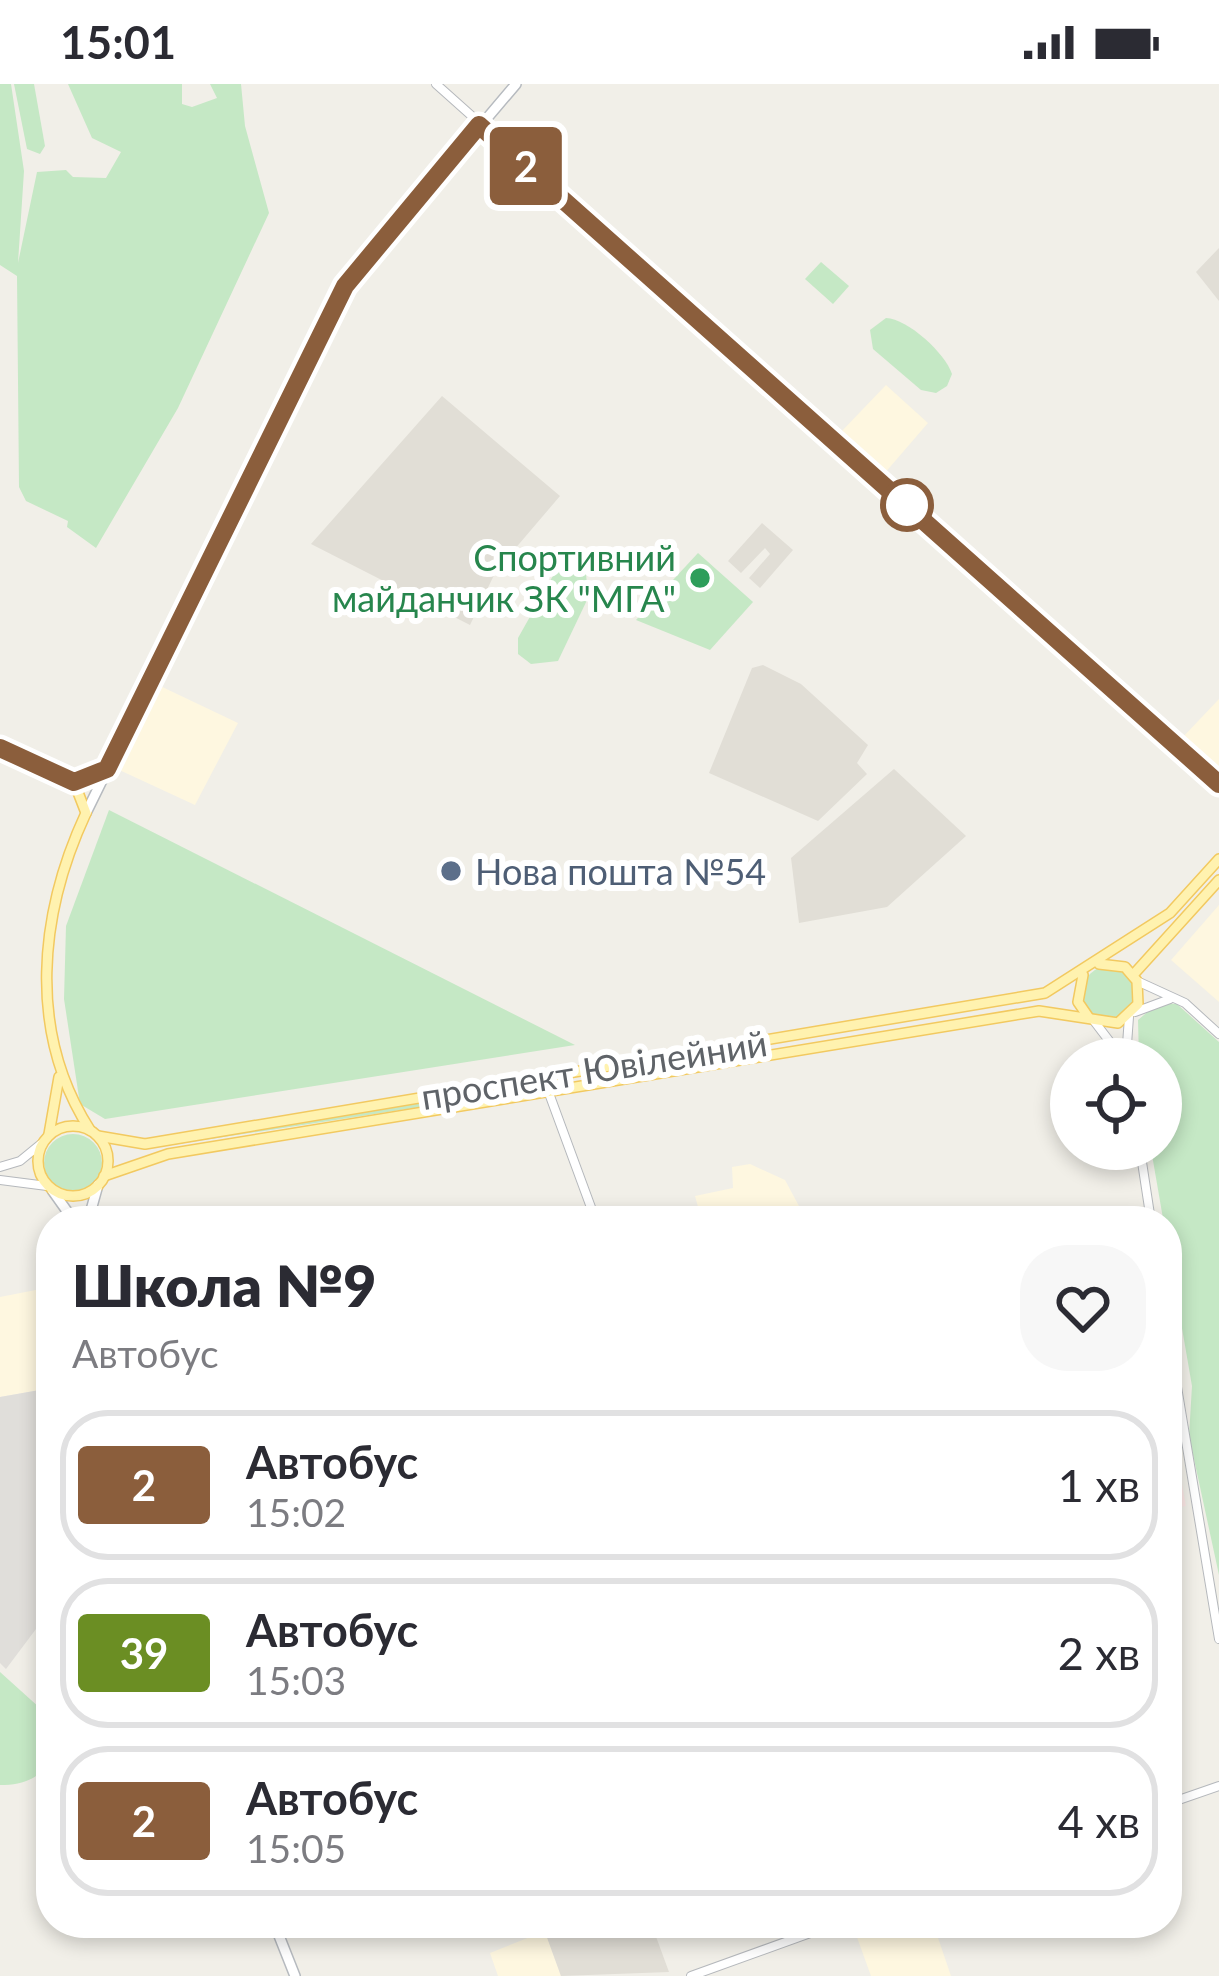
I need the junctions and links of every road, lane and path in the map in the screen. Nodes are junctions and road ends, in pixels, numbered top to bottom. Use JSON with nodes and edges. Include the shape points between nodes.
{"nodes":[{"id":1,"x":436,"y":84,"type":"edge"},
{"id":2,"x":516,"y":84,"type":"edge"},
{"id":3,"x":479,"y":125,"type":"junction"},
{"id":4,"x":0,"y":748,"type":"edge"},
{"id":5,"x":107,"y":769,"type":"junction"},
{"id":6,"x":74,"y":782,"type":"junction"},
{"id":7,"x":1219,"y":784,"type":"edge"},
{"id":8,"x":86,"y":813,"type":"junction"},
{"id":9,"x":1219,"y":859,"type":"edge"},
{"id":10,"x":1219,"y":880,"type":"edge"},
{"id":11,"x":1089,"y":969,"type":"junction"},
{"id":12,"x":1135,"y":978,"type":"junction"},
{"id":13,"x":1172,"y":998,"type":"junction"},
{"id":14,"x":1130,"y":1016,"type":"junction"},
{"id":15,"x":1092,"y":1020,"type":"junction"},
{"id":16,"x":1219,"y":1034,"type":"edge"},
{"id":17,"x":1107,"y":1038,"type":"edge"},
{"id":18,"x":1127,"y":1038,"type":"edge"},
{"id":19,"x":59,"y":1072,"type":"junction"},
{"id":20,"x":543,"y":1077,"type":"junction"},
{"id":21,"x":549,"y":1092,"type":"junction"},
{"id":22,"x":94,"y":1133,"type":"junction"},
{"id":23,"x":45,"y":1139,"type":"junction"},
{"id":24,"x":0,"y":1167,"type":"edge"},
{"id":25,"x":1143,"y":1170,"type":"edge"},
{"id":26,"x":0,"y":1180,"type":"edge"},
{"id":27,"x":101,"y":1181,"type":"junction"},
{"id":28,"x":50,"y":1188,"type":"junction"},
{"id":29,"x":63,"y":1206,"type":"edge"},
{"id":30,"x":93,"y":1206,"type":"edge"},
{"id":31,"x":591,"y":1206,"type":"edge"},
{"id":32,"x":1149,"y":1206,"type":"edge"},
{"id":33,"x":1182,"y":1417,"type":"edge"},
{"id":34,"x":1219,"y":1639,"type":"edge"},
{"id":35,"x":1219,"y":1786,"type":"edge"},
{"id":36,"x":1182,"y":1799,"type":"edge"},
{"id":37,"x":280,"y":1938,"type":"edge"},
{"id":38,"x":796,"y":1938,"type":"edge"},
{"id":39,"x":295,"y":1976,"type":"edge"},
{"id":40,"x":691,"y":1976,"type":"edge"}],
"edges":[{"from":1,"to":3,"type":"street"},
{"from":2,"to":3,"type":"main road"},
{"from":3,"to":5,"type":"main road","via":[[345,286]]},
{"from":3,"to":7,"type":"street"},
{"from":4,"to":6,"type":"main road"},
{"from":5,"to":6,"type":"main road"},
{"from":5,"to":8,"type":"main road"},
{"from":6,"to":8,"type":"main road"},
{"from":8,"to":19,"type":"main road","via":[[56,889],[46,955]]},
{"from":9,"to":11,"type":"main road","name":"проспект Ювілейний","via":[[1171,913]]},
{"from":10,"to":12,"type":"main road"},
{"from":11,"to":12,"type":"main road","via":[[1115,963]]},
{"from":11,"to":15,"type":"main road","via":[[1078,1001]]},
{"from":11,"to":20,"type":"main road","name":"проспект Ювілейний","via":[[1045,993]]},
{"from":12,"to":13,"type":"street"},
{"from":12,"to":14,"type":"main road","via":[[1138,1004]]},
{"from":13,"to":14,"type":"street"},
{"from":13,"to":16,"type":"street"},
{"from":14,"to":15,"type":"main road"},
{"from":14,"to":18,"type":"street"},
{"from":15,"to":17,"type":"street"},
{"from":15,"to":21,"type":"main road","name":"проспект Ювілейний","via":[[1039,1012]]},
{"from":19,"to":22,"type":"main road"},
{"from":19,"to":23,"type":"main road"},
{"from":20,"to":21,"type":"street"},
{"from":20,"to":22,"type":"main road","name":"проспект Ювілейний","via":[[145,1144]]},
{"from":21,"to":27,"type":"main road","name":"проспект Ювілейний","via":[[169,1154]]},
{"from":21,"to":31,"type":"street"},
{"from":22,"to":23,"type":"main road","via":[[69,1126]]},
{"from":22,"to":27,"type":"main road","via":[[107,1156]]},
{"from":23,"to":24,"type":"street"},
{"from":23,"to":28,"type":"main road","via":[[37,1165]]},
{"from":25,"to":32,"type":"street"},
{"from":26,"to":28,"type":"street"},
{"from":27,"to":28,"type":"main road","via":[[81,1196]]},
{"from":27,"to":30,"type":"main road"},
{"from":28,"to":29,"type":"main road"},
{"from":33,"to":34,"type":"street"},
{"from":35,"to":36,"type":"street"},
{"from":37,"to":39,"type":"main road"},
{"from":38,"to":40,"type":"street"}]}
